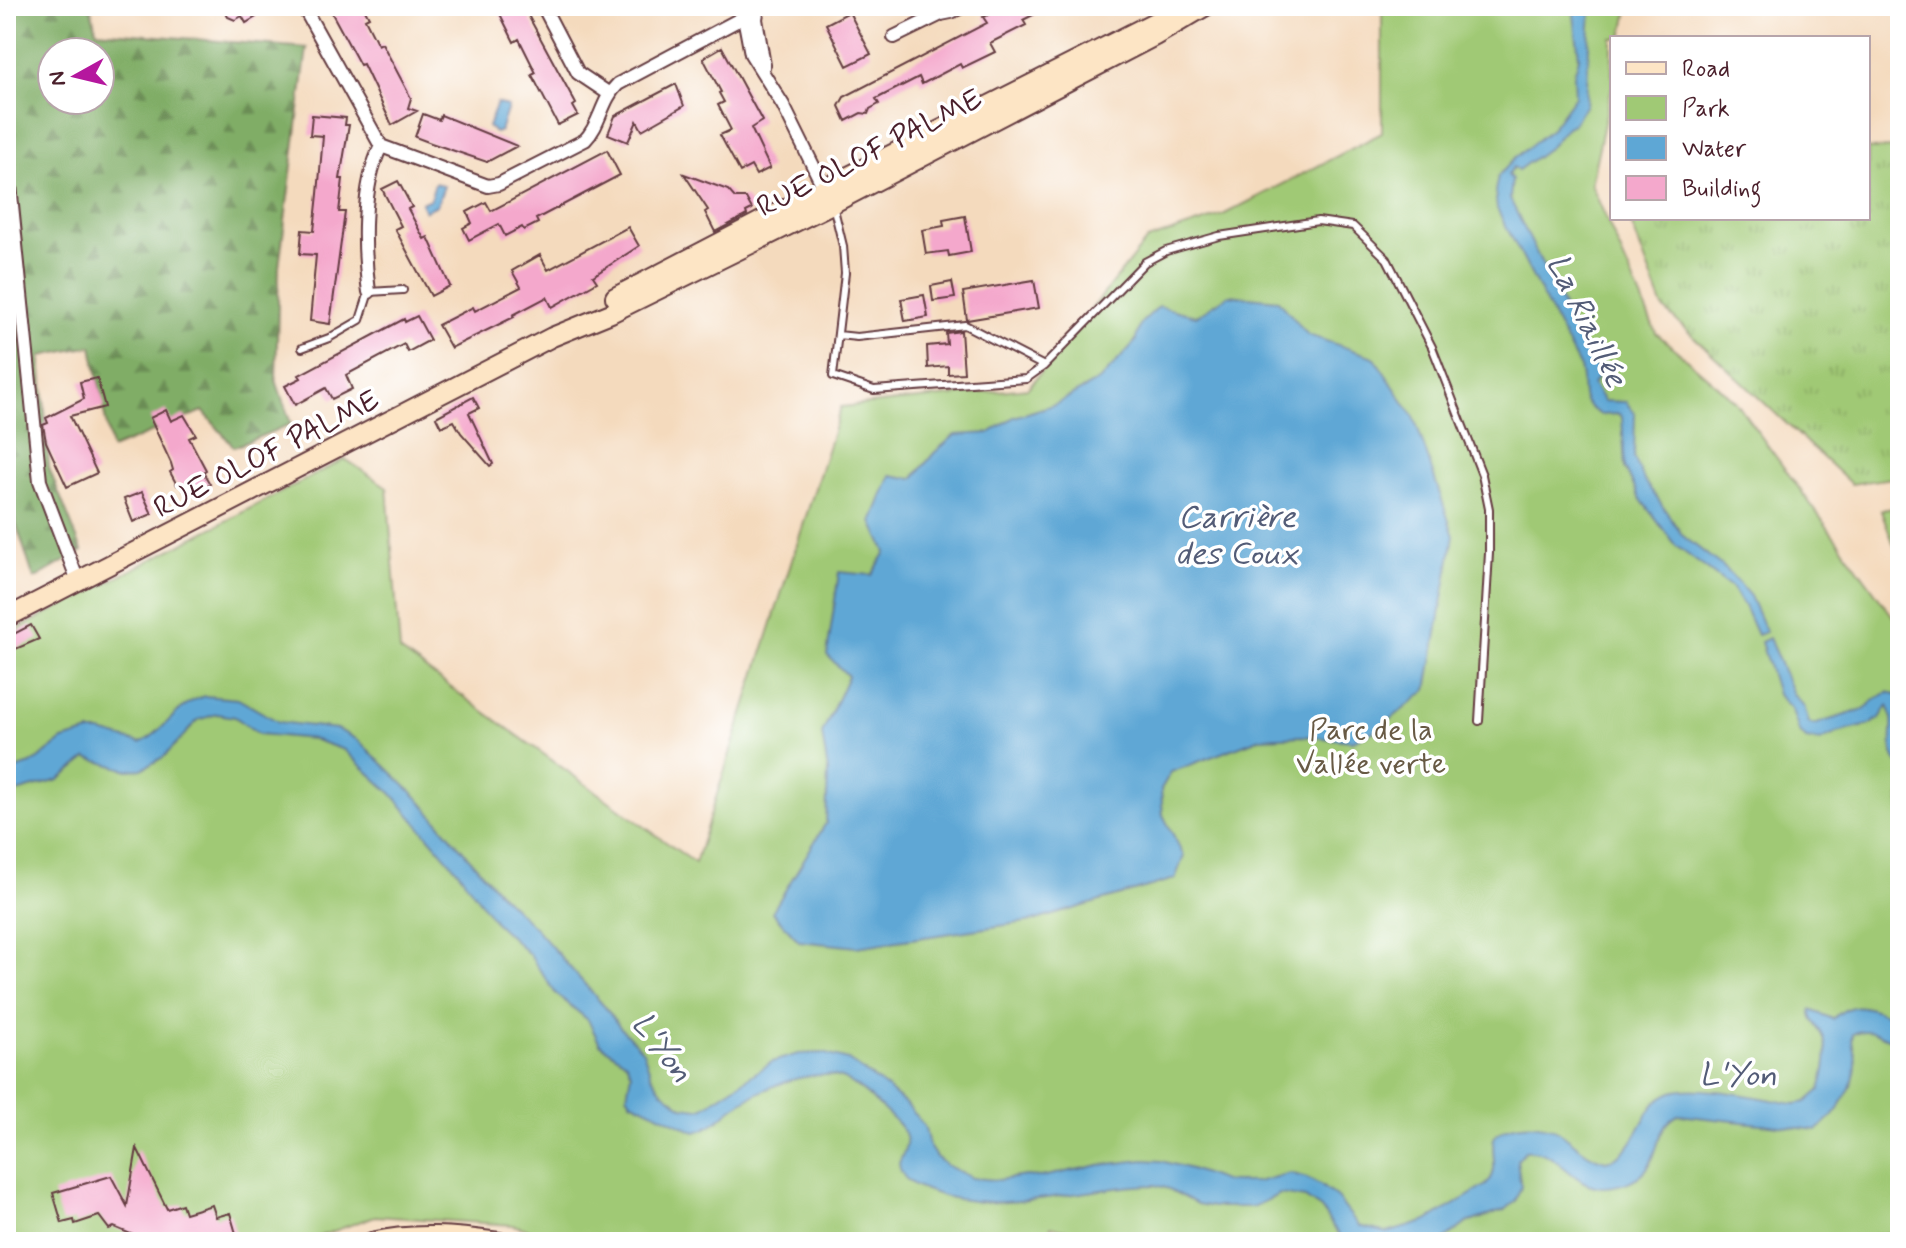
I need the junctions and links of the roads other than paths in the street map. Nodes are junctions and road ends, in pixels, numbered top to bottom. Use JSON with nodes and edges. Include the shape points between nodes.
{"nodes":[{"id":1,"x":303,"y":6,"type":"edge"},
{"id":2,"x":543,"y":6,"type":"edge"},
{"id":3,"x":964,"y":6,"type":"edge"},
{"id":4,"x":1187,"y":6,"type":"edge"},
{"id":5,"x":1206,"y":6,"type":"edge"},
{"id":6,"x":939,"y":10,"type":"edge"},
{"id":7,"x":751,"y":12,"type":"edge"},
{"id":8,"x":894,"y":37,"type":"dead end"},
{"id":9,"x":608,"y":93,"type":"junction"},
{"id":10,"x":6,"y":146,"type":"edge"},
{"id":11,"x":381,"y":146,"type":"junction"},
{"id":12,"x":828,"y":196,"type":"junction"},
{"id":13,"x":403,"y":290,"type":"dead end"},
{"id":14,"x":369,"y":292,"type":"junction"},
{"id":15,"x":838,"y":335,"type":"junction"},
{"id":16,"x":302,"y":348,"type":"dead end"},
{"id":17,"x":1044,"y":366,"type":"junction"},
{"id":18,"x":78,"y":581,"type":"junction"},
{"id":19,"x":6,"y":618,"type":"edge"},
{"id":20,"x":1479,"y":721,"type":"dead end"},
{"id":21,"x":372,"y":1242,"type":"edge"},
{"id":22,"x":499,"y":1242,"type":"edge"}],
"edges":[{"from":1,"to":11,"type":"street"},
{"from":2,"to":9,"type":"street","via":[[578,73]]},
{"from":3,"to":6,"type":"street"},
{"from":4,"to":12,"type":"main road","name":"RUE OLOF PALME"},
{"from":5,"to":12,"type":"main road","name":"RUE OLOF PALME"},
{"from":6,"to":8,"type":"street"},
{"from":7,"to":9,"type":"street"},
{"from":7,"to":12,"type":"street","via":[[751,54]]},
{"from":9,"to":11,"type":"street","via":[[585,140],[499,184],[488,186]]},
{"from":10,"to":18,"type":"street","via":[[40,481]]},
{"from":11,"to":14,"type":"street","via":[[372,165],[364,252]]},
{"from":12,"to":15,"type":"lane","via":[[845,273]]},
{"from":12,"to":18,"type":"main road","name":"RUE OLOF PALME","via":[[607,302],[552,337]]},
{"from":13,"to":14,"type":"lane"},
{"from":14,"to":16,"type":"lane","via":[[360,320]]},
{"from":15,"to":17,"type":"lane","via":[[965,325]]},
{"from":15,"to":17,"type":"lane","via":[[833,376],[874,390],[1026,379]]},
{"from":17,"to":20,"type":"lane","via":[[1145,262],[1166,251],[1219,236],[1318,221],[1353,226],[1387,259],[1432,347],[1482,475],[1489,553]]},
{"from":18,"to":19,"type":"main road","name":"RUE OLOF PALME"},
{"from":21,"to":22,"type":"main road","via":[[420,1236]]}]}
